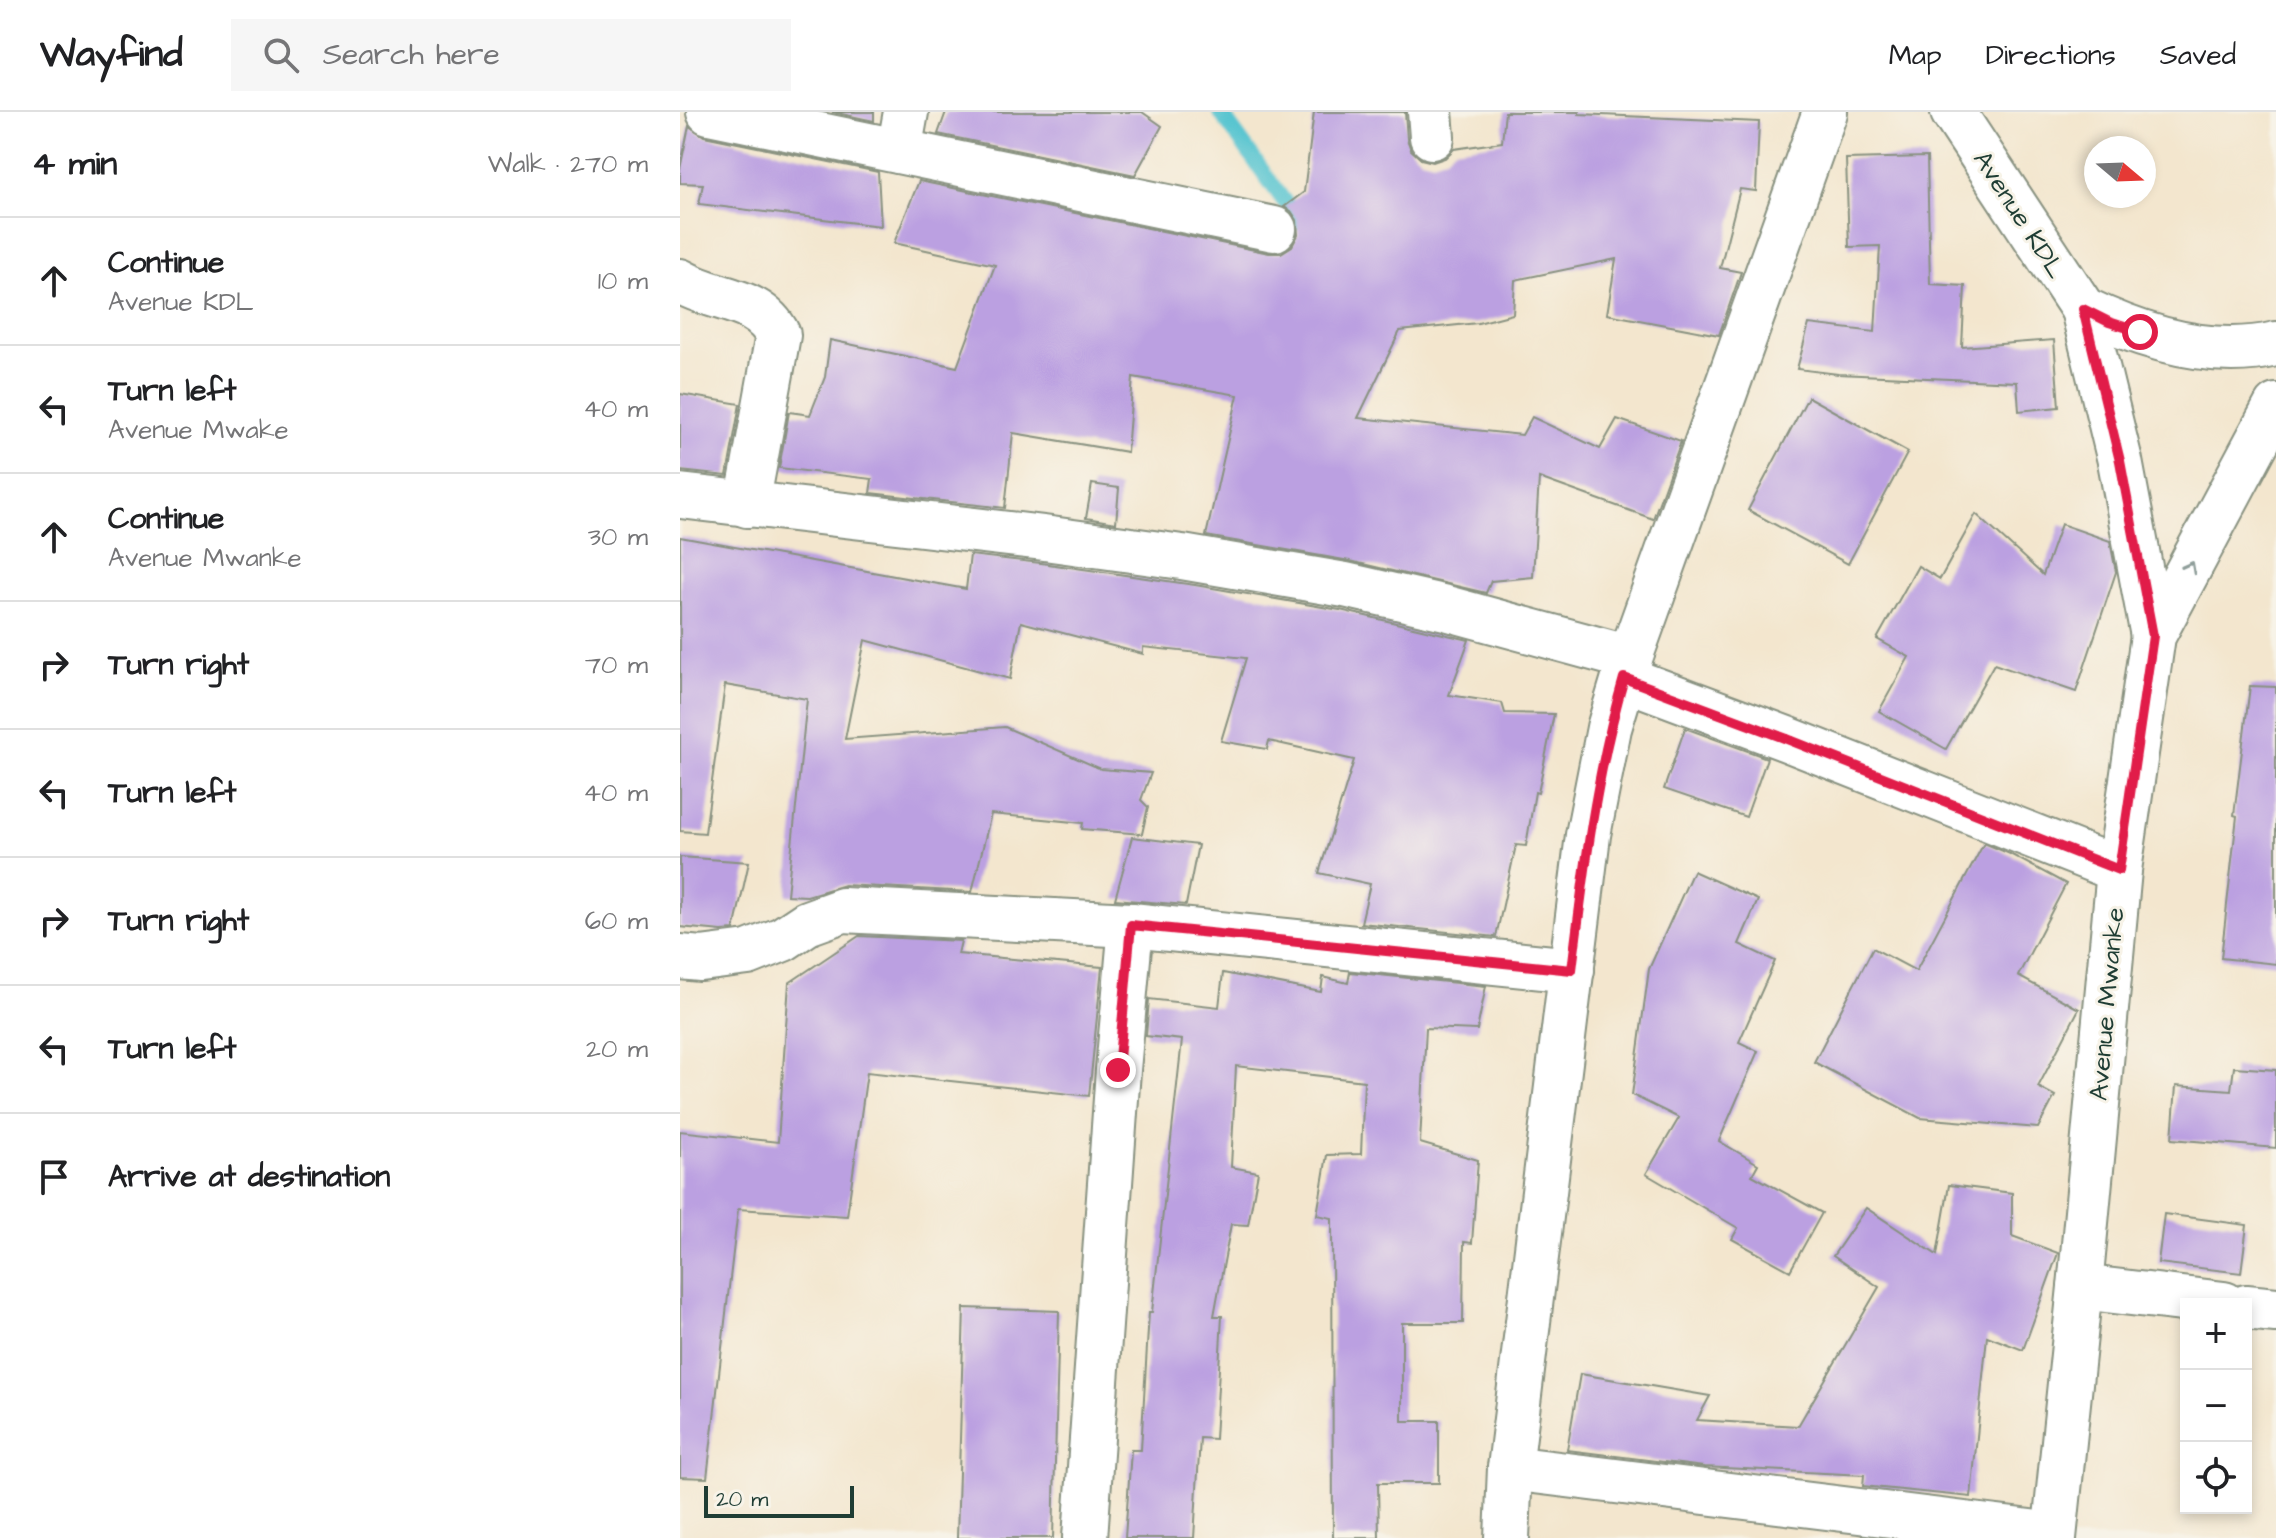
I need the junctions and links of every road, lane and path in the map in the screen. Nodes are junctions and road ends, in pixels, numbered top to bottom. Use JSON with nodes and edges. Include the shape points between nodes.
{"nodes":[{"id":1,"x":709,"y":112,"type":"edge"},
{"id":2,"x":1825,"y":112,"type":"edge"},
{"id":3,"x":1953,"y":112,"type":"edge"},
{"id":4,"x":902,"y":132,"type":"edge"},
{"id":5,"x":1274,"y":229,"type":"dead end"},
{"id":6,"x":680,"y":281,"type":"edge"},
{"id":7,"x":2083,"y":309,"type":"junction"},
{"id":8,"x":2276,"y":344,"type":"edge"},
{"id":9,"x":2276,"y":406,"type":"edge"},
{"id":10,"x":680,"y":496,"type":"edge"},
{"id":11,"x":747,"y":505,"type":"junction"},
{"id":12,"x":2153,"y":636,"type":"junction"},
{"id":13,"x":1627,"y":668,"type":"junction"},
{"id":14,"x":2119,"y":870,"type":"junction"},
{"id":15,"x":1131,"y":925,"type":"junction"},
{"id":16,"x":680,"y":957,"type":"edge"},
{"id":17,"x":1572,"y":970,"type":"junction"},
{"id":18,"x":2080,"y":1287,"type":"junction"},
{"id":19,"x":2180,"y":1299,"type":"edge"},
{"id":20,"x":2252,"y":1308,"type":"edge"},
{"id":21,"x":2276,"y":1310,"type":"edge"},
{"id":22,"x":1510,"y":1468,"type":"junction"},
{"id":23,"x":2054,"y":1536,"type":"edge"},
{"id":24,"x":1085,"y":1538,"type":"edge"},
{"id":25,"x":1507,"y":1538,"type":"edge"}],
"edges":[{"from":1,"to":4,"type":"street"},
{"from":2,"to":13,"type":"street"},
{"from":3,"to":7,"type":"street","name":"Avenue KDL"},
{"from":4,"to":5,"type":"street"},
{"from":6,"to":11,"type":"street","via":[[754,308],[771,320],[778,335]]},
{"from":7,"to":8,"type":"street","via":[[2140,332],[2210,348]]},
{"from":7,"to":12,"type":"street","via":[[2120,461]]},
{"from":12,"to":9,"type":"street","name":"Avenue Mwanke","one_way":true},
{"from":10,"to":11,"type":"street"},
{"from":11,"to":13,"type":"street","via":[[1044,538],[1345,585],[1446,608]]},
{"from":12,"to":14,"type":"street","name":"Avenue Mwanke"},
{"from":13,"to":14,"type":"street","via":[[1787,739]]},
{"from":13,"to":17,"type":"street","via":[[1588,835]]},
{"from":14,"to":18,"type":"street","name":"Avenue Mwanke"},
{"from":15,"to":16,"type":"street","via":[[843,910],[748,953]]},
{"from":15,"to":17,"type":"street"},
{"from":15,"to":24,"type":"street"},
{"from":17,"to":22,"type":"street"},
{"from":18,"to":19,"type":"street"},
{"from":18,"to":23,"type":"street","name":"Avenue Mwanke"},
{"from":20,"to":21,"type":"street"},
{"from":22,"to":23,"type":"street"},
{"from":22,"to":25,"type":"street"}]}
